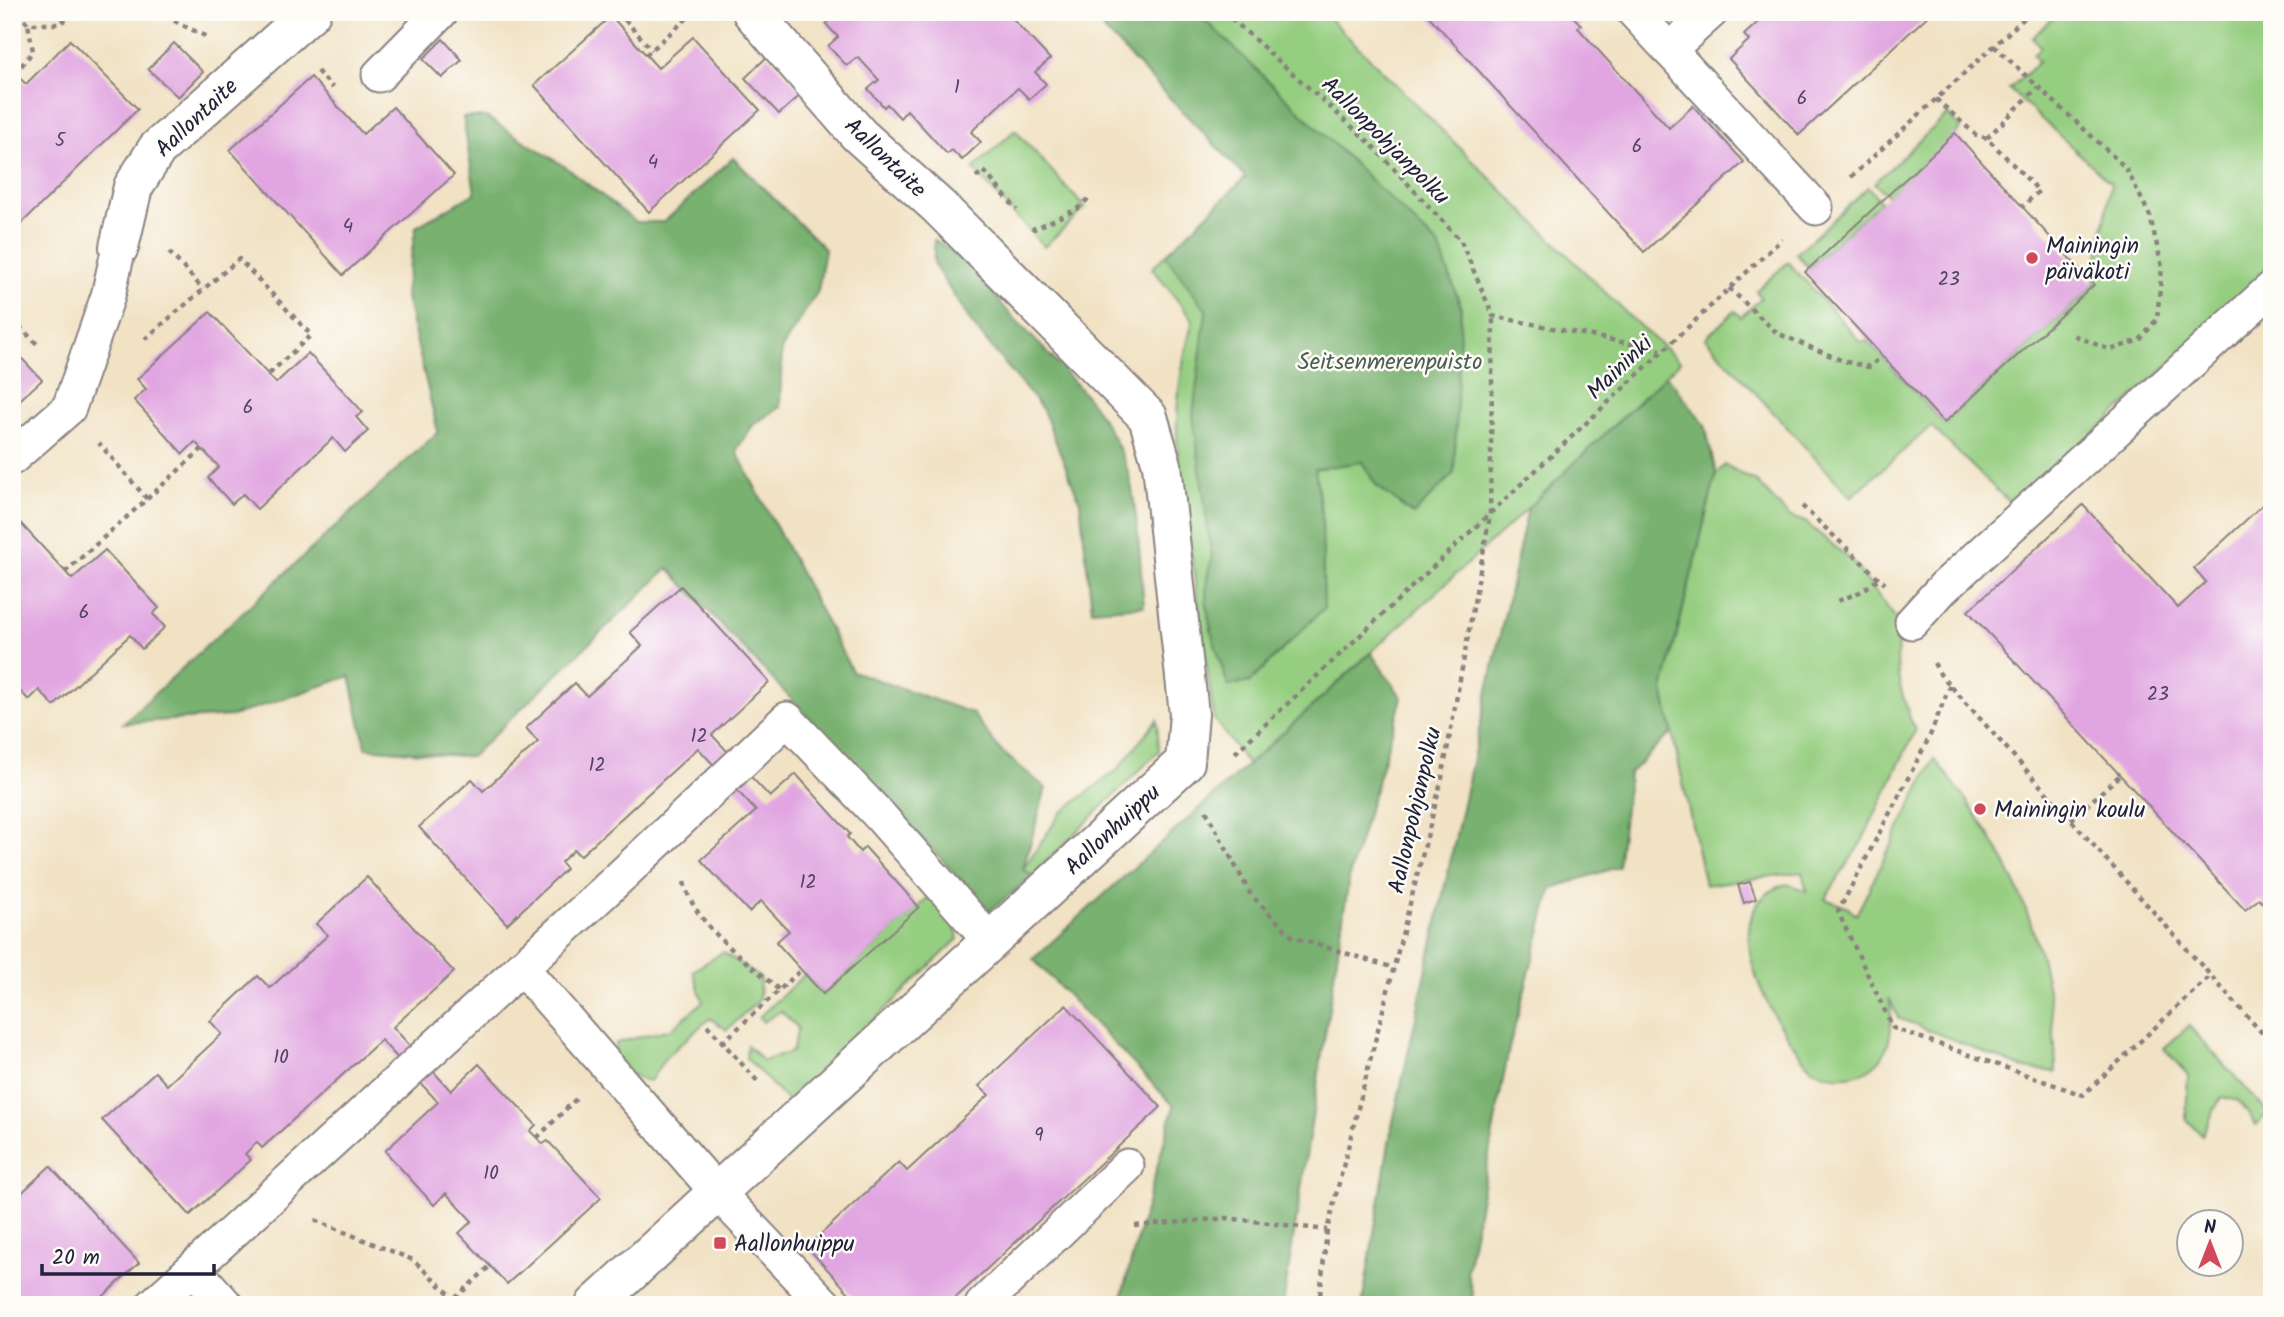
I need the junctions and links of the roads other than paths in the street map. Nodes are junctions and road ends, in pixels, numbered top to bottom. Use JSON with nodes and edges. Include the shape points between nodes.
{"nodes":[{"id":1,"x":311,"y":12,"type":"edge"},
{"id":2,"x":441,"y":12,"type":"edge"},
{"id":3,"x":752,"y":12,"type":"edge"},
{"id":4,"x":1634,"y":12,"type":"edge"},
{"id":5,"x":1712,"y":12,"type":"edge"},
{"id":6,"x":1669,"y":50,"type":"junction"},
{"id":7,"x":379,"y":75,"type":"dead end"},
{"id":8,"x":1816,"y":208,"type":"road end"},
{"id":9,"x":119,"y":247,"type":"joint"},
{"id":10,"x":2272,"y":288,"type":"edge"},
{"id":11,"x":1025,"y":296,"type":"joint"},
{"id":12,"x":12,"y":458,"type":"edge"},
{"id":13,"x":1912,"y":622,"type":"road end"},
{"id":14,"x":989,"y":941,"type":"junction"},
{"id":15,"x":521,"y":967,"type":"junction"},
{"id":16,"x":1127,"y":1166,"type":"dead end"},
{"id":17,"x":717,"y":1192,"type":"junction"},
{"id":18,"x":194,"y":1269,"type":"junction"},
{"id":19,"x":153,"y":1305,"type":"edge"},
{"id":20,"x":226,"y":1305,"type":"edge"},
{"id":21,"x":595,"y":1305,"type":"edge"},
{"id":22,"x":825,"y":1305,"type":"edge"},
{"id":23,"x":982,"y":1305,"type":"edge"}],
"edges":[{"from":1,"to":9,"type":"street","name":"Aallontaite","via":[[158,149],[133,187]]},
{"from":2,"to":7,"type":"lane"},
{"from":3,"to":11,"type":"street","name":"Aallontaite","via":[[859,135],[939,207]]},
{"from":4,"to":6,"type":"lane"},
{"from":5,"to":6,"type":"lane"},
{"from":6,"to":8,"type":"lane"},
{"from":9,"to":12,"type":"lane","via":[[108,296],[69,408]]},
{"from":10,"to":13,"type":"lane"},
{"from":11,"to":14,"type":"street","name":"Aallonhuippu","via":[[1148,417],[1162,465],[1189,714],[1185,762]]},
{"from":14,"to":15,"type":"lane","via":[[880,816],[787,719]]},
{"from":14,"to":17,"type":"street","name":"Aallonhuippu"},
{"from":15,"to":17,"type":"lane"},
{"from":15,"to":18,"type":"lane"},
{"from":16,"to":23,"type":"lane"},
{"from":17,"to":21,"type":"street","name":"Aallonhuippu"},
{"from":17,"to":22,"type":"lane"},
{"from":18,"to":19,"type":"lane"},
{"from":18,"to":20,"type":"lane"}]}
